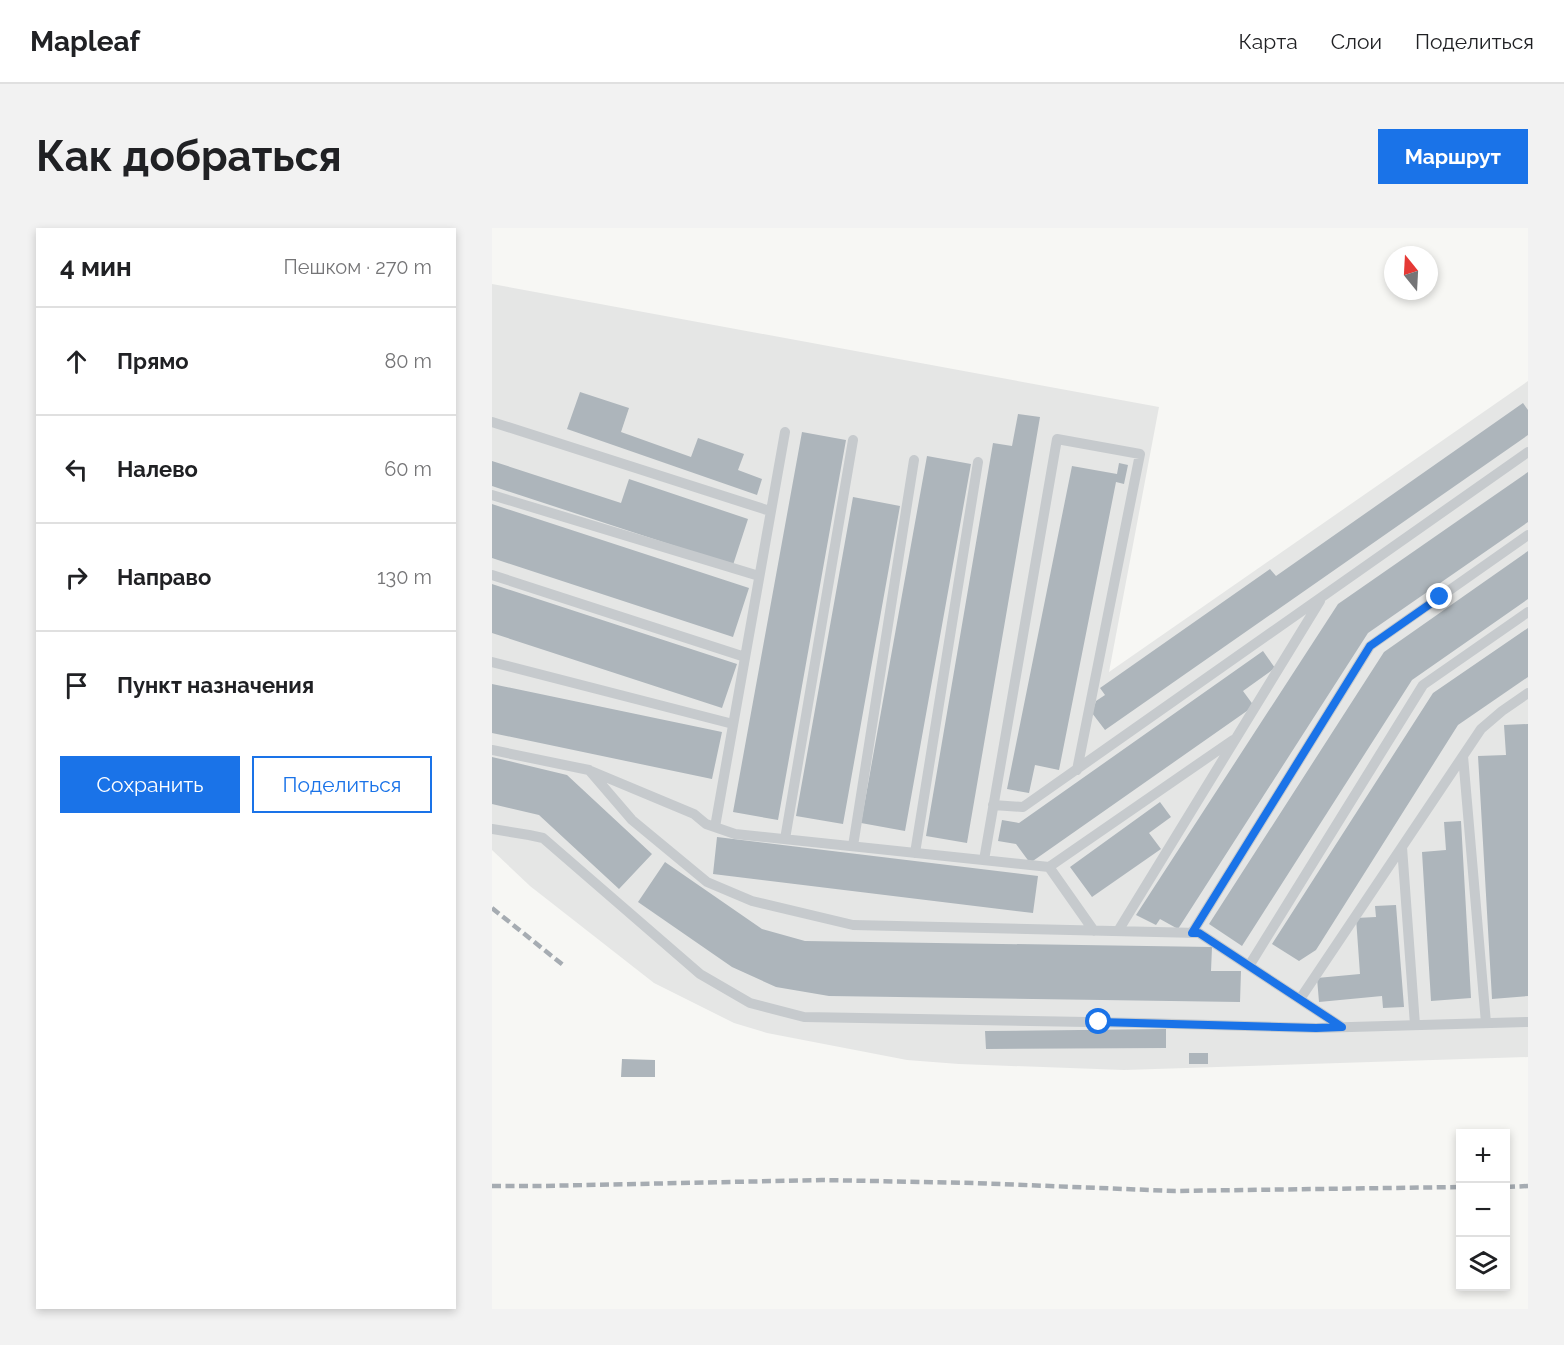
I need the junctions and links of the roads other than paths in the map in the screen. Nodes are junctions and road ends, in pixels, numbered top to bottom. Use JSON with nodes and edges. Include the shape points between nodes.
{"nodes":[{"id":1,"x":492,"y":422,"type":"edge"},
{"id":2,"x":785,"y":432,"type":"dead end"},
{"id":3,"x":853,"y":440,"type":"dead end"},
{"id":4,"x":1528,"y":452,"type":"edge"},
{"id":5,"x":914,"y":460,"type":"dead end"},
{"id":6,"x":978,"y":462,"type":"dead end"},
{"id":7,"x":492,"y":495,"type":"edge"},
{"id":8,"x":771,"y":511,"type":"junction"},
{"id":9,"x":1528,"y":536,"type":"edge"},
{"id":10,"x":492,"y":575,"type":"edge"},
{"id":11,"x":759,"y":576,"type":"junction"},
{"id":12,"x":1324,"y":596,"type":"junction"},
{"id":13,"x":1528,"y":612,"type":"edge"},
{"id":14,"x":745,"y":657,"type":"junction"},
{"id":15,"x":492,"y":662,"type":"edge"},
{"id":16,"x":1528,"y":693,"type":"edge"},
{"id":17,"x":733,"y":724,"type":"junction"},
{"id":18,"x":1236,"y":738,"type":"junction"},
{"id":19,"x":492,"y":750,"type":"edge"},
{"id":20,"x":1463,"y":756,"type":"junction"},
{"id":21,"x":589,"y":770,"type":"junction"},
{"id":22,"x":1077,"y":770,"type":"junction"},
{"id":23,"x":993,"y":805,"type":"junction"},
{"id":24,"x":715,"y":827,"type":"junction"},
{"id":25,"x":492,"y":829,"type":"edge"},
{"id":26,"x":785,"y":839,"type":"junction"},
{"id":27,"x":853,"y":846,"type":"junction"},
{"id":28,"x":1402,"y":847,"type":"junction"},
{"id":29,"x":915,"y":853,"type":"junction"},
{"id":30,"x":984,"y":860,"type":"junction"},
{"id":31,"x":1049,"y":867,"type":"junction"},
{"id":32,"x":1094,"y":931,"type":"junction"},
{"id":33,"x":1118,"y":931,"type":"junction"},
{"id":34,"x":1192,"y":933,"type":"junction"},
{"id":35,"x":1249,"y":966,"type":"junction"},
{"id":36,"x":1300,"y":999,"type":"junction"},
{"id":37,"x":1528,"y":1022,"type":"edge"},
{"id":38,"x":1486,"y":1023,"type":"junction"},
{"id":39,"x":1415,"y":1025,"type":"junction"},
{"id":40,"x":1342,"y":1027,"type":"junction"}],
"edges":[{"from":1,"to":8,"type":"lane"},
{"from":2,"to":8,"type":"lane"},
{"from":3,"to":26,"type":"lane"},
{"from":4,"to":12,"type":"lane"},
{"from":5,"to":27,"type":"lane"},
{"from":6,"to":29,"type":"lane"},
{"from":7,"to":11,"type":"lane"},
{"from":8,"to":11,"type":"lane"},
{"from":9,"to":34,"type":"lane","via":[[1370,646]]},
{"from":10,"to":14,"type":"lane"},
{"from":11,"to":14,"type":"lane"},
{"from":12,"to":18,"type":"lane"},
{"from":12,"to":22,"type":"lane"},
{"from":13,"to":35,"type":"lane","via":[[1423,685]]},
{"from":14,"to":17,"type":"lane"},
{"from":15,"to":17,"type":"lane"},
{"from":16,"to":20,"type":"lane","via":[[1481,729]]},
{"from":17,"to":24,"type":"lane"},
{"from":18,"to":31,"type":"lane"},
{"from":18,"to":33,"type":"lane"},
{"from":19,"to":21,"type":"lane"},
{"from":20,"to":28,"type":"lane"},
{"from":20,"to":38,"type":"lane"},
{"from":21,"to":24,"type":"lane","via":[[694,814]]},
{"from":21,"to":32,"type":"lane","via":[[632,820],[707,882],[753,901],[853,926]]},
{"from":22,"to":23,"type":"lane","via":[[1023,807]]},
{"from":22,"to":23,"type":"lane","via":[[1140,454],[1056,439]]},
{"from":23,"to":30,"type":"lane"},
{"from":24,"to":26,"type":"lane","via":[[735,834]]},
{"from":25,"to":40,"type":"lane","via":[[543,838],[700,974],[750,1003],[804,1017]]},
{"from":26,"to":27,"type":"lane"},
{"from":27,"to":29,"type":"lane"},
{"from":28,"to":36,"type":"lane"},
{"from":28,"to":39,"type":"lane"},
{"from":29,"to":30,"type":"lane"},
{"from":30,"to":31,"type":"lane"},
{"from":31,"to":32,"type":"lane"},
{"from":32,"to":33,"type":"lane"},
{"from":33,"to":34,"type":"lane"},
{"from":34,"to":35,"type":"lane","via":[[1199,933]]},
{"from":35,"to":36,"type":"lane"},
{"from":36,"to":40,"type":"lane"},
{"from":37,"to":38,"type":"lane"},
{"from":38,"to":39,"type":"lane"},
{"from":39,"to":40,"type":"lane"}]}
